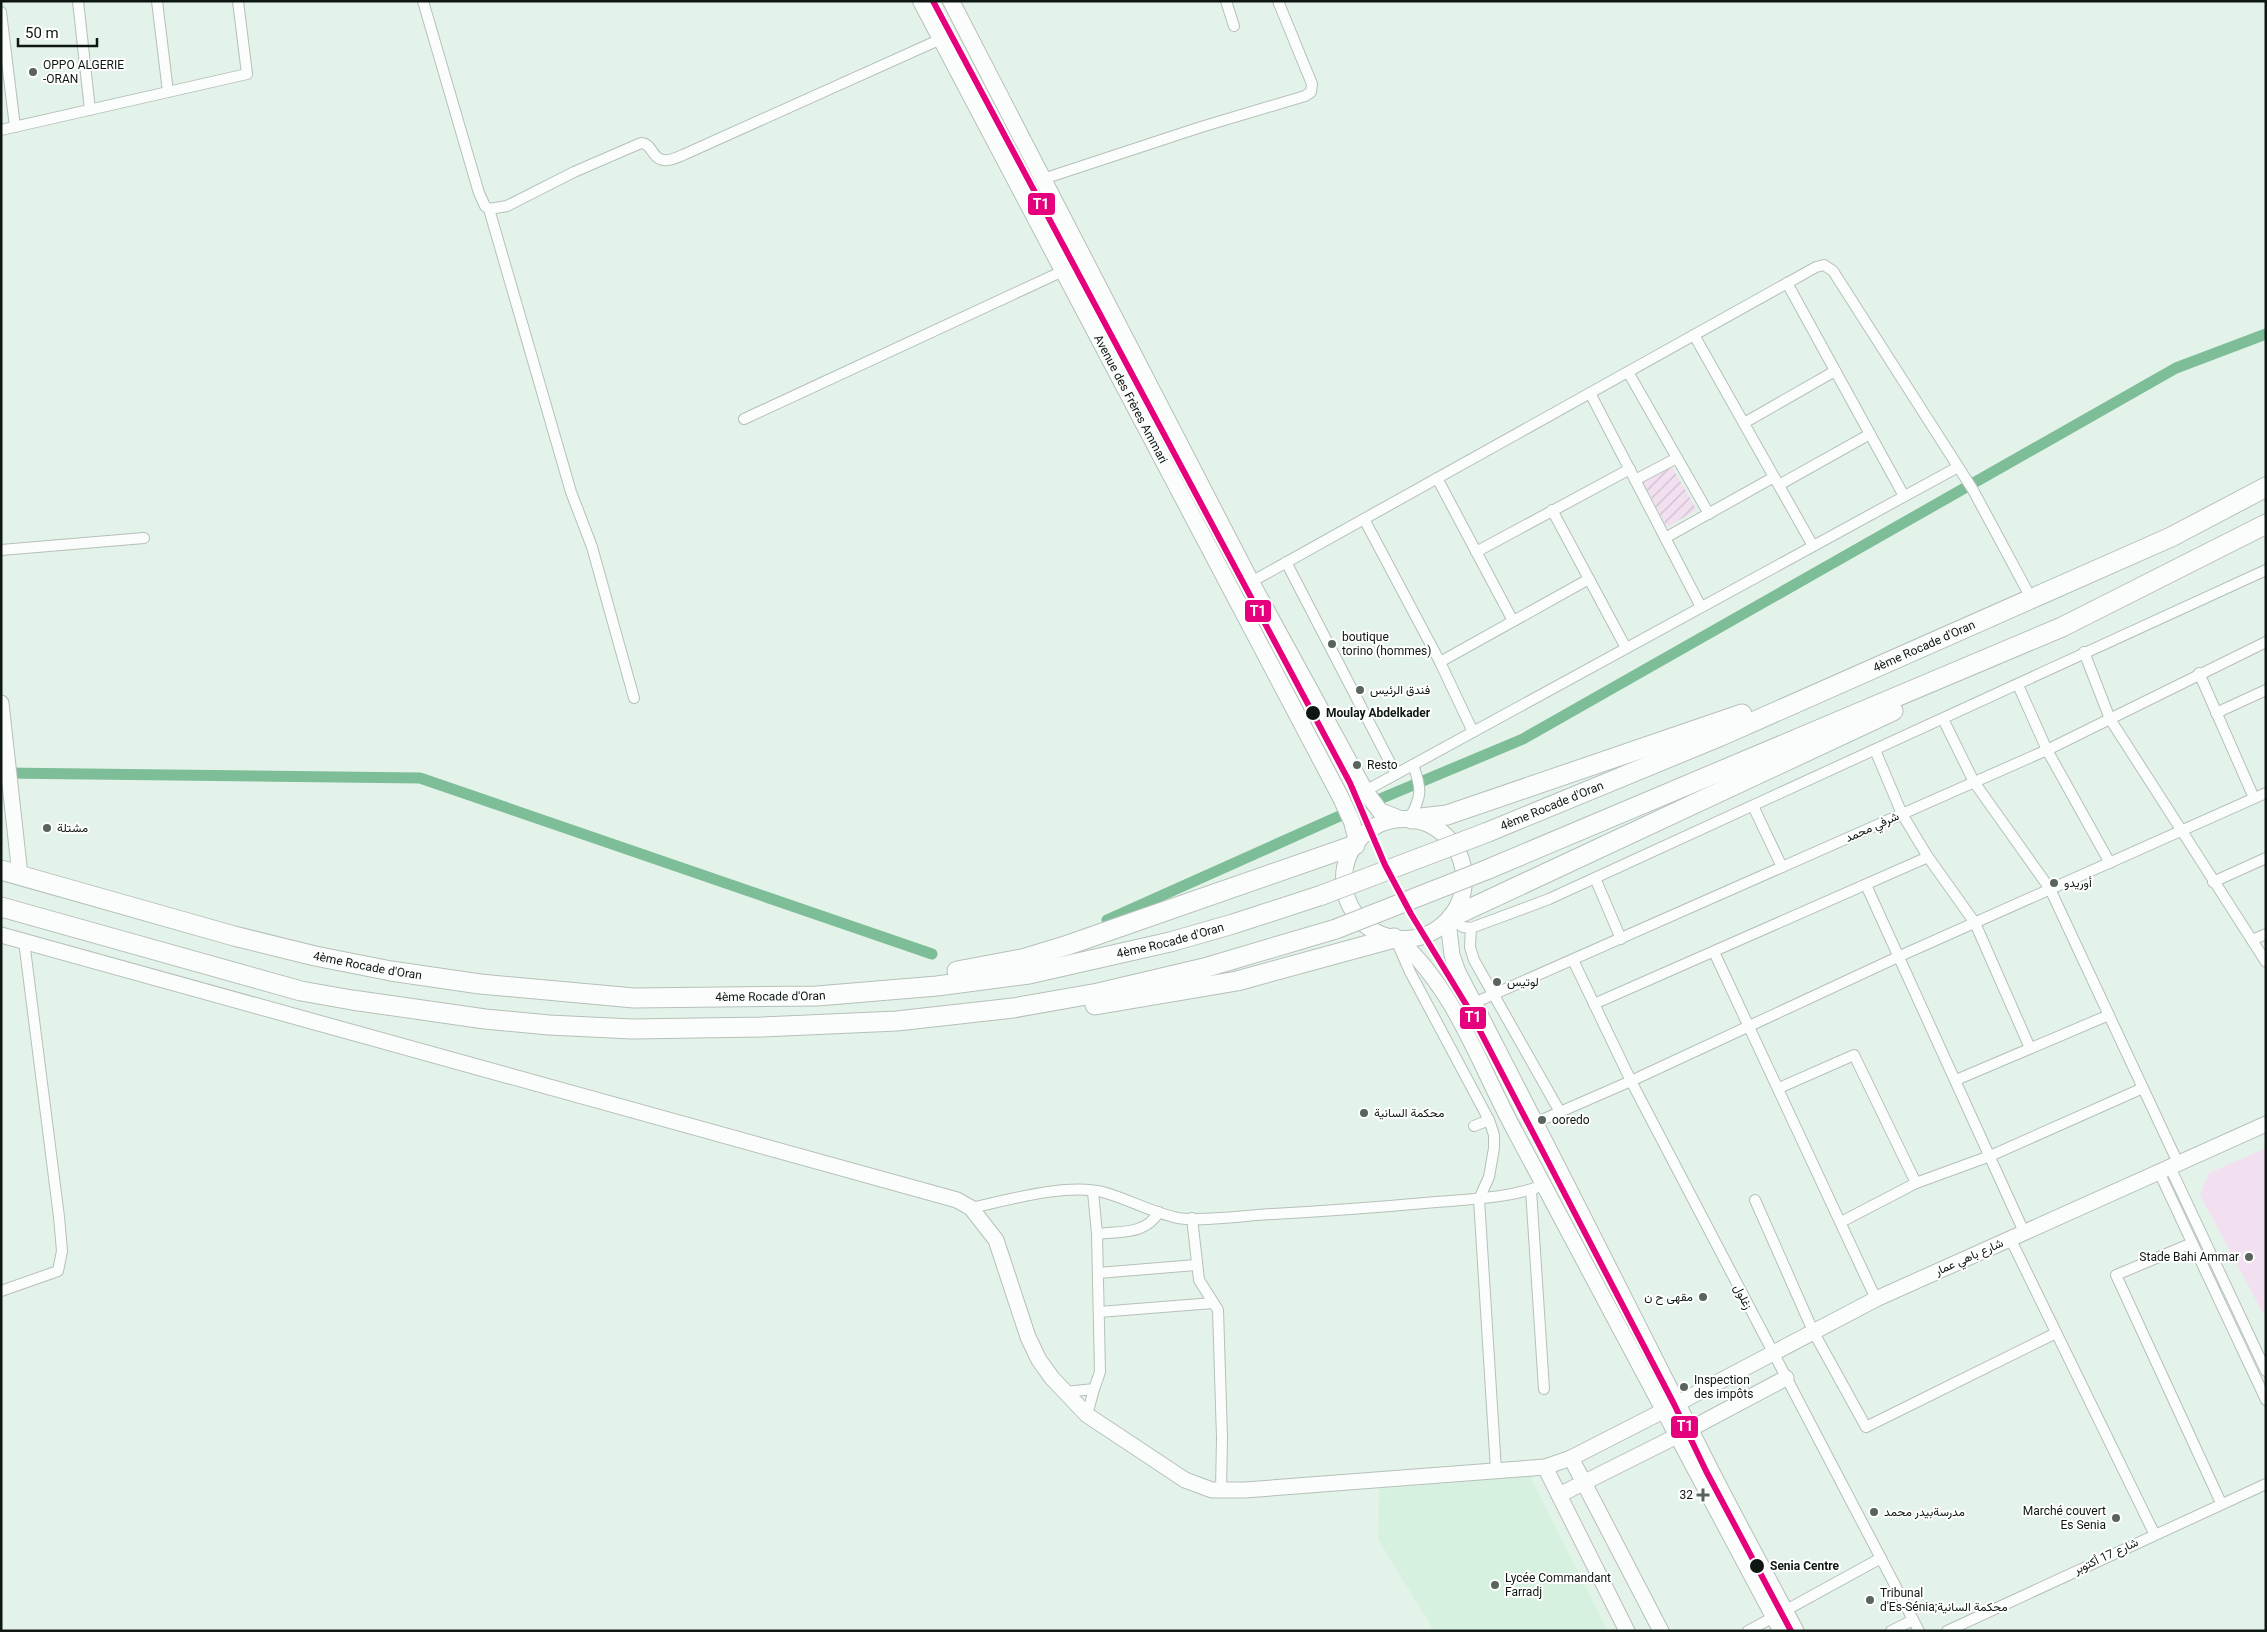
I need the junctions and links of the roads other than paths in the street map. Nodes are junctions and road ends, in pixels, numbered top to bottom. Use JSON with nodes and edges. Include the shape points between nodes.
{"nodes":[{"id":1,"x":78,"y":1,"type":"edge"},
{"id":2,"x":157,"y":1,"type":"edge"},
{"id":3,"x":238,"y":1,"type":"edge"},
{"id":4,"x":424,"y":1,"type":"edge"},
{"id":5,"x":921,"y":1,"type":"edge"},
{"id":6,"x":951,"y":1,"type":"edge"},
{"id":7,"x":1226,"y":1,"type":"edge"},
{"id":8,"x":1278,"y":1,"type":"edge"},
{"id":9,"x":1,"y":12,"type":"edge"},
{"id":10,"x":1234,"y":26,"type":"dead end"},
{"id":11,"x":941,"y":39,"type":"junction"},
{"id":12,"x":168,"y":92,"type":"junction"},
{"id":13,"x":90,"y":110,"type":"junction"},
{"id":14,"x":15,"y":127,"type":"junction"},
{"id":15,"x":1,"y":130,"type":"edge"},
{"id":16,"x":1043,"y":179,"type":"junction"},
{"id":17,"x":489,"y":209,"type":"junction"},
{"id":18,"x":1063,"y":271,"type":"junction"},
{"id":19,"x":1787,"y":283,"type":"junction"},
{"id":20,"x":1694,"y":335,"type":"junction"},
{"id":21,"x":1835,"y":371,"type":"junction"},
{"id":22,"x":1628,"y":372,"type":"junction"},
{"id":23,"x":1590,"y":393,"type":"junction"},
{"id":24,"x":744,"y":419,"type":"dead end"},
{"id":25,"x":1744,"y":423,"type":"junction"},
{"id":26,"x":1870,"y":434,"type":"junction"},
{"id":27,"x":1677,"y":458,"type":"junction"},
{"id":28,"x":1958,"y":467,"type":"junction"},
{"id":29,"x":1630,"y":469,"type":"junction"},
{"id":30,"x":1437,"y":478,"type":"junction"},
{"id":31,"x":1635,"y":480,"type":"junction"},
{"id":32,"x":1776,"y":481,"type":"junction"},
{"id":33,"x":2266,"y":487,"type":"edge"},
{"id":34,"x":1904,"y":496,"type":"junction"},
{"id":35,"x":1552,"y":510,"type":"junction"},
{"id":36,"x":1709,"y":514,"type":"junction"},
{"id":37,"x":1364,"y":519,"type":"junction"},
{"id":38,"x":2266,"y":524,"type":"edge"},
{"id":39,"x":144,"y":538,"type":"dead end"},
{"id":40,"x":1665,"y":538,"type":"junction"},
{"id":41,"x":1813,"y":546,"type":"junction"},
{"id":42,"x":1,"y":550,"type":"edge"},
{"id":43,"x":1476,"y":552,"type":"junction"},
{"id":44,"x":1286,"y":562,"type":"junction"},
{"id":45,"x":2266,"y":570,"type":"edge"},
{"id":46,"x":1589,"y":579,"type":"junction"},
{"id":47,"x":1251,"y":582,"type":"junction"},
{"id":48,"x":2031,"y":598,"type":"junction"},
{"id":49,"x":1701,"y":607,"type":"junction"},
{"id":50,"x":1513,"y":621,"type":"junction"},
{"id":51,"x":2062,"y":627,"type":"junction"},
{"id":52,"x":2266,"y":642,"type":"edge"},
{"id":53,"x":1626,"y":648,"type":"junction"},
{"id":54,"x":2084,"y":652,"type":"junction"},
{"id":55,"x":1440,"y":662,"type":"junction"},
{"id":56,"x":2199,"y":673,"type":"junction"},
{"id":57,"x":1839,"y":684,"type":"junction"},
{"id":58,"x":2018,"y":685,"type":"junction"},
{"id":59,"x":2266,"y":690,"type":"edge"},
{"id":60,"x":634,"y":698,"type":"dead end"},
{"id":61,"x":1,"y":703,"type":"edge"},
{"id":62,"x":2216,"y":713,"type":"junction"},
{"id":63,"x":1943,"y":719,"type":"junction"},
{"id":64,"x":2110,"y":719,"type":"junction"},
{"id":65,"x":1473,"y":732,"type":"junction"},
{"id":66,"x":1874,"y":750,"type":"junction"},
{"id":67,"x":2047,"y":750,"type":"junction"},
{"id":68,"x":1413,"y":765,"type":"junction"},
{"id":69,"x":1396,"y":774,"type":"junction"},
{"id":70,"x":1974,"y":782,"type":"junction"},
{"id":71,"x":1365,"y":791,"type":"junction"},
{"id":72,"x":2266,"y":793,"type":"edge"},
{"id":73,"x":2254,"y":798,"type":"junction"},
{"id":74,"x":1753,"y":806,"type":"junction"},
{"id":75,"x":1902,"y":814,"type":"junction"},
{"id":76,"x":1407,"y":819,"type":"junction"},
{"id":77,"x":2184,"y":831,"type":"junction"},
{"id":78,"x":1356,"y":843,"type":"junction"},
{"id":79,"x":1928,"y":857,"type":"junction"},
{"id":80,"x":2266,"y":858,"type":"edge"},
{"id":81,"x":2110,"y":863,"type":"junction"},
{"id":82,"x":1782,"y":867,"type":"junction"},
{"id":83,"x":1,"y":870,"type":"edge"},
{"id":84,"x":20,"y":875,"type":"junction"},
{"id":85,"x":1595,"y":878,"type":"junction"},
{"id":86,"x":2212,"y":882,"type":"junction"},
{"id":87,"x":1866,"y":885,"type":"junction"},
{"id":88,"x":2050,"y":890,"type":"junction"},
{"id":89,"x":1,"y":907,"type":"edge"},
{"id":90,"x":1450,"y":919,"type":"junction"},
{"id":91,"x":1974,"y":923,"type":"junction"},
{"id":92,"x":1471,"y":928,"type":"junction"},
{"id":93,"x":2266,"y":934,"type":"edge"},
{"id":94,"x":1,"y":935,"type":"edge"},
{"id":95,"x":1396,"y":939,"type":"junction"},
{"id":96,"x":1621,"y":939,"type":"junction"},
{"id":97,"x":2252,"y":940,"type":"junction"},
{"id":98,"x":24,"y":942,"type":"junction"},
{"id":99,"x":1714,"y":952,"type":"junction"},
{"id":100,"x":1900,"y":956,"type":"junction"},
{"id":101,"x":1573,"y":960,"type":"junction"},
{"id":102,"x":2266,"y":962,"type":"edge"},
{"id":103,"x":1492,"y":995,"type":"junction"},
{"id":104,"x":816,"y":996,"type":"junction"},
{"id":105,"x":1474,"y":1003,"type":"junction"},
{"id":106,"x":1594,"y":1004,"type":"junction"},
{"id":107,"x":2109,"y":1015,"type":"junction"},
{"id":108,"x":897,"y":1021,"type":"junction"},
{"id":109,"x":1750,"y":1026,"type":"junction"},
{"id":110,"x":2030,"y":1048,"type":"junction"},
{"id":111,"x":1956,"y":1080,"type":"junction"},
{"id":112,"x":1632,"y":1081,"type":"junction"},
{"id":113,"x":1779,"y":1088,"type":"junction"},
{"id":114,"x":2143,"y":1088,"type":"junction"},
{"id":115,"x":1560,"y":1112,"type":"junction"},
{"id":116,"x":1490,"y":1120,"type":"junction"},
{"id":117,"x":1537,"y":1122,"type":"junction"},
{"id":118,"x":2266,"y":1124,"type":"edge"},
{"id":119,"x":1474,"y":1126,"type":"dead end"},
{"id":120,"x":1990,"y":1156,"type":"junction"},
{"id":121,"x":2169,"y":1167,"type":"junction"},
{"id":122,"x":1916,"y":1183,"type":"junction"},
{"id":123,"x":1538,"y":1187,"type":"junction"},
{"id":124,"x":1093,"y":1192,"type":"junction"},
{"id":125,"x":1479,"y":1199,"type":"junction"},
{"id":126,"x":1755,"y":1200,"type":"dead end"},
{"id":127,"x":971,"y":1208,"type":"junction"},
{"id":128,"x":1159,"y":1212,"type":"junction"},
{"id":129,"x":1192,"y":1218,"type":"junction"},
{"id":130,"x":1841,"y":1222,"type":"junction"},
{"id":131,"x":1097,"y":1234,"type":"junction"},
{"id":132,"x":2017,"y":1235,"type":"junction"},
{"id":133,"x":2192,"y":1243,"type":"junction"},
{"id":134,"x":1196,"y":1265,"type":"junction"},
{"id":135,"x":1098,"y":1274,"type":"junction"},
{"id":136,"x":1,"y":1291,"type":"edge"},
{"id":137,"x":1876,"y":1299,"type":"junction"},
{"id":138,"x":1213,"y":1303,"type":"junction"},
{"id":139,"x":1099,"y":1312,"type":"junction"},
{"id":140,"x":1812,"y":1331,"type":"junction"},
{"id":141,"x":2056,"y":1333,"type":"junction"},
{"id":142,"x":1772,"y":1352,"type":"junction"},
{"id":143,"x":2266,"y":1371,"type":"edge"},
{"id":144,"x":1786,"y":1378,"type":"junction"},
{"id":145,"x":1094,"y":1389,"type":"junction"},
{"id":146,"x":1544,"y":1389,"type":"dead end"},
{"id":147,"x":1065,"y":1392,"type":"junction"},
{"id":148,"x":2266,"y":1400,"type":"edge"},
{"id":149,"x":1678,"y":1402,"type":"junction"},
{"id":150,"x":1663,"y":1411,"type":"junction"},
{"id":151,"x":1087,"y":1414,"type":"junction"},
{"id":152,"x":1684,"y":1433,"type":"junction"},
{"id":153,"x":1571,"y":1458,"type":"junction"},
{"id":154,"x":1545,"y":1467,"type":"junction"},
{"id":155,"x":1496,"y":1470,"type":"junction"},
{"id":156,"x":1583,"y":1483,"type":"junction"},
{"id":157,"x":2266,"y":1484,"type":"edge"},
{"id":158,"x":1220,"y":1490,"type":"junction"},
{"id":159,"x":1559,"y":1495,"type":"junction"},
{"id":160,"x":2221,"y":1503,"type":"junction"},
{"id":161,"x":2154,"y":1533,"type":"junction"},
{"id":162,"x":1880,"y":1558,"type":"junction"},
{"id":163,"x":1780,"y":1620,"type":"edge"},
{"id":164,"x":1913,"y":1620,"type":"junction"},
{"id":165,"x":1627,"y":1631,"type":"edge"},
{"id":166,"x":1661,"y":1631,"type":"edge"},
{"id":167,"x":1748,"y":1631,"type":"edge"},
{"id":168,"x":1796,"y":1631,"type":"edge"},
{"id":169,"x":1891,"y":1631,"type":"edge"},
{"id":170,"x":1919,"y":1631,"type":"edge"},
{"id":171,"x":1947,"y":1631,"type":"edge"}],
"edges":[{"from":1,"to":13,"type":"street"},
{"from":2,"to":12,"type":"street"},
{"from":3,"to":12,"type":"street","via":[[247,74]]},
{"from":4,"to":17,"type":"street","via":[[479,193]]},
{"from":5,"to":11,"type":"main road","name":"Avenue des Frères Ammari"},
{"from":6,"to":16,"type":"main road","name":"Avenue des Frères Ammari"},
{"from":7,"to":10,"type":"street"},
{"from":8,"to":16,"type":"street","via":[[1312,84],[1311,92]]},
{"from":9,"to":14,"type":"street"},
{"from":11,"to":17,"type":"street","via":[[683,155],[660,160],[645,143],[640,143],[507,206]]},
{"from":11,"to":18,"type":"main road","name":"Avenue des Frères Ammari"},
{"from":12,"to":13,"type":"street"},
{"from":13,"to":14,"type":"street"},
{"from":14,"to":15,"type":"street"},
{"from":16,"to":47,"type":"main road","name":"Avenue des Frères Ammari"},
{"from":17,"to":60,"type":"street","via":[[572,492],[592,546]]},
{"from":18,"to":24,"type":"street"},
{"from":18,"to":78,"type":"main road","name":"Avenue des Frères Ammari","via":[[1341,798],[1352,822]]},
{"from":19,"to":20,"type":"street"},
{"from":19,"to":21,"type":"street"},
{"from":19,"to":28,"type":"street","via":[[1820,266],[1828,266],[1834,271]]},
{"from":20,"to":22,"type":"street"},
{"from":20,"to":25,"type":"street"},
{"from":21,"to":25,"type":"street"},
{"from":21,"to":26,"type":"street"},
{"from":22,"to":23,"type":"street"},
{"from":22,"to":27,"type":"street"},
{"from":23,"to":29,"type":"street"},
{"from":23,"to":30,"type":"street"},
{"from":25,"to":32,"type":"street"},
{"from":26,"to":32,"type":"street"},
{"from":26,"to":34,"type":"street"},
{"from":27,"to":31,"type":"street"},
{"from":27,"to":36,"type":"street"},
{"from":28,"to":34,"type":"street"},
{"from":28,"to":48,"type":"street"},
{"from":29,"to":31,"type":"street"},
{"from":29,"to":35,"type":"street"},
{"from":30,"to":37,"type":"street"},
{"from":30,"to":43,"type":"street"},
{"from":31,"to":40,"type":"street"},
{"from":32,"to":36,"type":"street"},
{"from":32,"to":41,"type":"street"},
{"from":33,"to":48,"type":"highway","name":"4ème Rocade d'Oran","via":[[2171,537]]},
{"from":34,"to":41,"type":"street"},
{"from":35,"to":43,"type":"street"},
{"from":35,"to":46,"type":"street"},
{"from":36,"to":40,"type":"street"},
{"from":37,"to":44,"type":"street"},
{"from":37,"to":55,"type":"street"},
{"from":38,"to":51,"type":"highway"},
{"from":39,"to":42,"type":"street"},
{"from":40,"to":49,"type":"street"},
{"from":41,"to":49,"type":"street"},
{"from":43,"to":50,"type":"street"},
{"from":44,"to":47,"type":"street"},
{"from":44,"to":69,"type":"street"},
{"from":45,"to":54,"type":"street"},
{"from":46,"to":50,"type":"street"},
{"from":46,"to":53,"type":"street"},
{"from":47,"to":71,"type":"main road","name":"Avenue des Frères Ammari"},
{"from":48,"to":57,"type":"highway","name":"4ème Rocade d'Oran"},
{"from":49,"to":53,"type":"street"},
{"from":50,"to":55,"type":"street"},
{"from":51,"to":90,"type":"highway","via":[[1819,746]]},
{"from":51,"to":108,"type":"highway","bridge":true,"via":[[1486,870],[1336,929],[1204,968],[1098,993],[1013,1008]]},
{"from":52,"to":56,"type":"street","name":"شرفي محمد"},
{"from":53,"to":65,"type":"street"},
{"from":54,"to":58,"type":"street"},
{"from":54,"to":64,"type":"street"},
{"from":55,"to":65,"type":"street"},
{"from":56,"to":62,"type":"street"},
{"from":56,"to":64,"type":"street","name":"شرفي محمد"},
{"from":57,"to":76,"type":"highway","via":[[1807,692],[1447,815]]},
{"from":57,"to":104,"type":"highway","name":"4ème Rocade d'Oran","bridge":true,"via":[[1488,832],[1322,895],[1233,924],[1170,942],[1028,974],[938,986]]},
{"from":58,"to":63,"type":"street"},
{"from":58,"to":67,"type":"street"},
{"from":59,"to":62,"type":"street"},
{"from":61,"to":84,"type":"main road"},
{"from":62,"to":73,"type":"street"},
{"from":63,"to":66,"type":"street"},
{"from":63,"to":70,"type":"street"},
{"from":64,"to":67,"type":"street","name":"شرفي محمد"},
{"from":64,"to":77,"type":"street"},
{"from":65,"to":68,"type":"street"},
{"from":66,"to":74,"type":"street"},
{"from":66,"to":75,"type":"street"},
{"from":67,"to":70,"type":"street","name":"شرفي محمد"},
{"from":67,"to":81,"type":"street"},
{"from":68,"to":69,"type":"street"},
{"from":68,"to":76,"type":"street","via":[[1420,788],[1419,800]]},
{"from":69,"to":71,"type":"street"},
{"from":70,"to":75,"type":"street","name":"شرفي محمد"},
{"from":70,"to":88,"type":"street"},
{"from":71,"to":76,"type":"main road","name":"Avenue des Frères Ammari","via":[[1374,806],[1386,815]]},
{"from":72,"to":73,"type":"street"},
{"from":73,"to":77,"type":"street"},
{"from":74,"to":82,"type":"street"},
{"from":74,"to":85,"type":"street"},
{"from":75,"to":79,"type":"street"},
{"from":75,"to":82,"type":"street","name":"شرفي محمد"},
{"from":76,"to":78,"type":"main road","via":[[1381,824]]},
{"from":76,"to":90,"type":"main road","via":[[1438,829],[1449,838],[1463,863],[1464,891]]},
{"from":77,"to":81,"type":"street"},
{"from":77,"to":86,"type":"street"},
{"from":78,"to":95,"type":"main road","via":[[1347,860],[1344,877],[1352,910],[1377,933]]},
{"from":78,"to":104,"type":"highway","via":[[1106,933],[1022,958]]},
{"from":79,"to":87,"type":"street"},
{"from":79,"to":91,"type":"street"},
{"from":80,"to":86,"type":"street"},
{"from":81,"to":88,"type":"street"},
{"from":82,"to":96,"type":"street","name":"شرفي محمد"},
{"from":83,"to":84,"type":"highway","name":"4ème Rocade d'Oran"},
{"from":84,"to":104,"type":"highway","name":"4ème Rocade d'Oran","via":[[234,936],[315,956],[418,975],[634,998]]},
{"from":85,"to":92,"type":"street","via":[[1549,900]]},
{"from":85,"to":96,"type":"street"},
{"from":86,"to":97,"type":"street"},
{"from":87,"to":99,"type":"street"},
{"from":87,"to":100,"type":"street"},
{"from":88,"to":91,"type":"street"},
{"from":88,"to":107,"type":"street"},
{"from":89,"to":108,"type":"highway","via":[[301,991],[426,1012],[540,1024],[632,1029],[762,1028]]},
{"from":90,"to":92,"type":"street","via":[[1462,927]]},
{"from":90,"to":95,"type":"main road","via":[[1425,936]]},
{"from":90,"to":105,"type":"main road","via":[[1454,962]]},
{"from":91,"to":100,"type":"street"},
{"from":91,"to":110,"type":"street"},
{"from":92,"to":103,"type":"street","via":[[1472,955]]},
{"from":93,"to":97,"type":"street"},
{"from":94,"to":98,"type":"main road"},
{"from":95,"to":108,"type":"highway","via":[[1237,981],[1159,995],[1057,1011]]},
{"from":95,"to":116,"type":"street","via":[[1410,972]]},
{"from":95,"to":123,"type":"main road","via":[[1424,965],[1446,995]]},
{"from":96,"to":101,"type":"street","name":"شرفي محمد"},
{"from":97,"to":102,"type":"street"},
{"from":98,"to":127,"type":"main road","via":[[947,1197]]},
{"from":98,"to":136,"type":"street","via":[[62,1251],[58,1271]]},
{"from":99,"to":106,"type":"street"},
{"from":99,"to":109,"type":"street"},
{"from":100,"to":109,"type":"street"},
{"from":100,"to":111,"type":"street"},
{"from":101,"to":103,"type":"street","name":"شرفي محمد"},
{"from":101,"to":106,"type":"street","name":"زغلول"},
{"from":103,"to":105,"type":"street","name":"شرفي محمد"},
{"from":103,"to":115,"type":"street"},
{"from":105,"to":117,"type":"main road"},
{"from":106,"to":112,"type":"street","name":"زغلول"},
{"from":107,"to":110,"type":"street"},
{"from":107,"to":114,"type":"street"},
{"from":109,"to":112,"type":"street"},
{"from":109,"to":113,"type":"street"},
{"from":110,"to":111,"type":"street"},
{"from":111,"to":120,"type":"street"},
{"from":112,"to":115,"type":"street"},
{"from":112,"to":142,"type":"street","name":"زغلول"},
{"from":113,"to":122,"type":"street","via":[[1854,1055]]},
{"from":113,"to":130,"type":"street"},
{"from":114,"to":120,"type":"street"},
{"from":114,"to":121,"type":"street"},
{"from":115,"to":117,"type":"street"},
{"from":116,"to":119,"type":"street"},
{"from":116,"to":125,"type":"street","via":[[1494,1148],[1489,1177]]},
{"from":117,"to":149,"type":"main road"},
{"from":118,"to":121,"type":"main road","name":"شارع باهي عمار"},
{"from":120,"to":122,"type":"street"},
{"from":120,"to":132,"type":"street"},
{"from":121,"to":132,"type":"main road","name":"شارع باهي عمار"},
{"from":121,"to":133,"type":"street"},
{"from":121,"to":143,"type":"street"},
{"from":122,"to":130,"type":"street"},
{"from":123,"to":125,"type":"street"},
{"from":123,"to":146,"type":"street"},
{"from":123,"to":150,"type":"main road"},
{"from":124,"to":127,"type":"street","via":[[1075,1190],[1037,1194]]},
{"from":124,"to":128,"type":"street","via":[[1105,1192]]},
{"from":124,"to":131,"type":"street"},
{"from":125,"to":129,"type":"street"},
{"from":125,"to":155,"type":"street"},
{"from":126,"to":140,"type":"street"},
{"from":127,"to":147,"type":"main road","name":"شارع باهي عمار","via":[[996,1240],[1028,1337],[1039,1360]]},
{"from":128,"to":129,"type":"street"},
{"from":128,"to":131,"type":"street","via":[[1144,1228]]},
{"from":129,"to":134,"type":"street"},
{"from":130,"to":137,"type":"street"},
{"from":131,"to":135,"type":"street"},
{"from":132,"to":137,"type":"main road","name":"شارع باهي عمار"},
{"from":132,"to":141,"type":"street"},
{"from":133,"to":148,"type":"street"},
{"from":133,"to":160,"type":"street","via":[[2116,1275]]},
{"from":134,"to":135,"type":"street"},
{"from":134,"to":138,"type":"street","via":[[1199,1280]]},
{"from":135,"to":139,"type":"street"},
{"from":137,"to":140,"type":"main road","name":"شارع باهي عمار"},
{"from":138,"to":139,"type":"street"},
{"from":138,"to":158,"type":"street","via":[[1218,1310],[1222,1438]]},
{"from":139,"to":145,"type":"street","via":[[1100,1372]]},
{"from":140,"to":141,"type":"street","via":[[1866,1427]]},
{"from":140,"to":142,"type":"main road","name":"شارع باهي عمار"},
{"from":141,"to":161,"type":"street"},
{"from":142,"to":144,"type":"street","name":"زغلول"},
{"from":142,"to":149,"type":"main road","name":"شارع باهي عمار"},
{"from":144,"to":152,"type":"main road"},
{"from":144,"to":162,"type":"street","name":"زغلول"},
{"from":145,"to":147,"type":"street"},
{"from":145,"to":151,"type":"street"},
{"from":147,"to":151,"type":"main road","name":"شارع باهي عمار"},
{"from":149,"to":150,"type":"main road","name":"شارع باهي عمار"},
{"from":149,"to":152,"type":"main road"},
{"from":150,"to":152,"type":"main road"},
{"from":150,"to":153,"type":"main road","name":"شارع باهي عمار"},
{"from":151,"to":158,"type":"main road","name":"شارع باهي عمار","via":[[1185,1480]]},
{"from":152,"to":156,"type":"main road"},
{"from":152,"to":163,"type":"main road"},
{"from":153,"to":154,"type":"main road","name":"شارع باهي عمار"},
{"from":153,"to":156,"type":"main road"},
{"from":154,"to":155,"type":"main road","name":"شارع باهي عمار"},
{"from":154,"to":159,"type":"main road"},
{"from":155,"to":158,"type":"main road","name":"شارع باهي عمار"},
{"from":156,"to":159,"type":"main road"},
{"from":156,"to":166,"type":"main road"},
{"from":157,"to":160,"type":"street","name":"شارع 17 أكتوبر"},
{"from":159,"to":165,"type":"main road"},
{"from":160,"to":161,"type":"street","name":"شارع 17 أكتوبر"},
{"from":161,"to":171,"type":"street","name":"شارع 17 أكتوبر"},
{"from":162,"to":163,"type":"street"},
{"from":162,"to":164,"type":"street","name":"زغلول"},
{"from":163,"to":167,"type":"street"},
{"from":163,"to":168,"type":"main road"},
{"from":164,"to":169,"type":"street"},
{"from":164,"to":170,"type":"street","name":"زغلول"}]}
